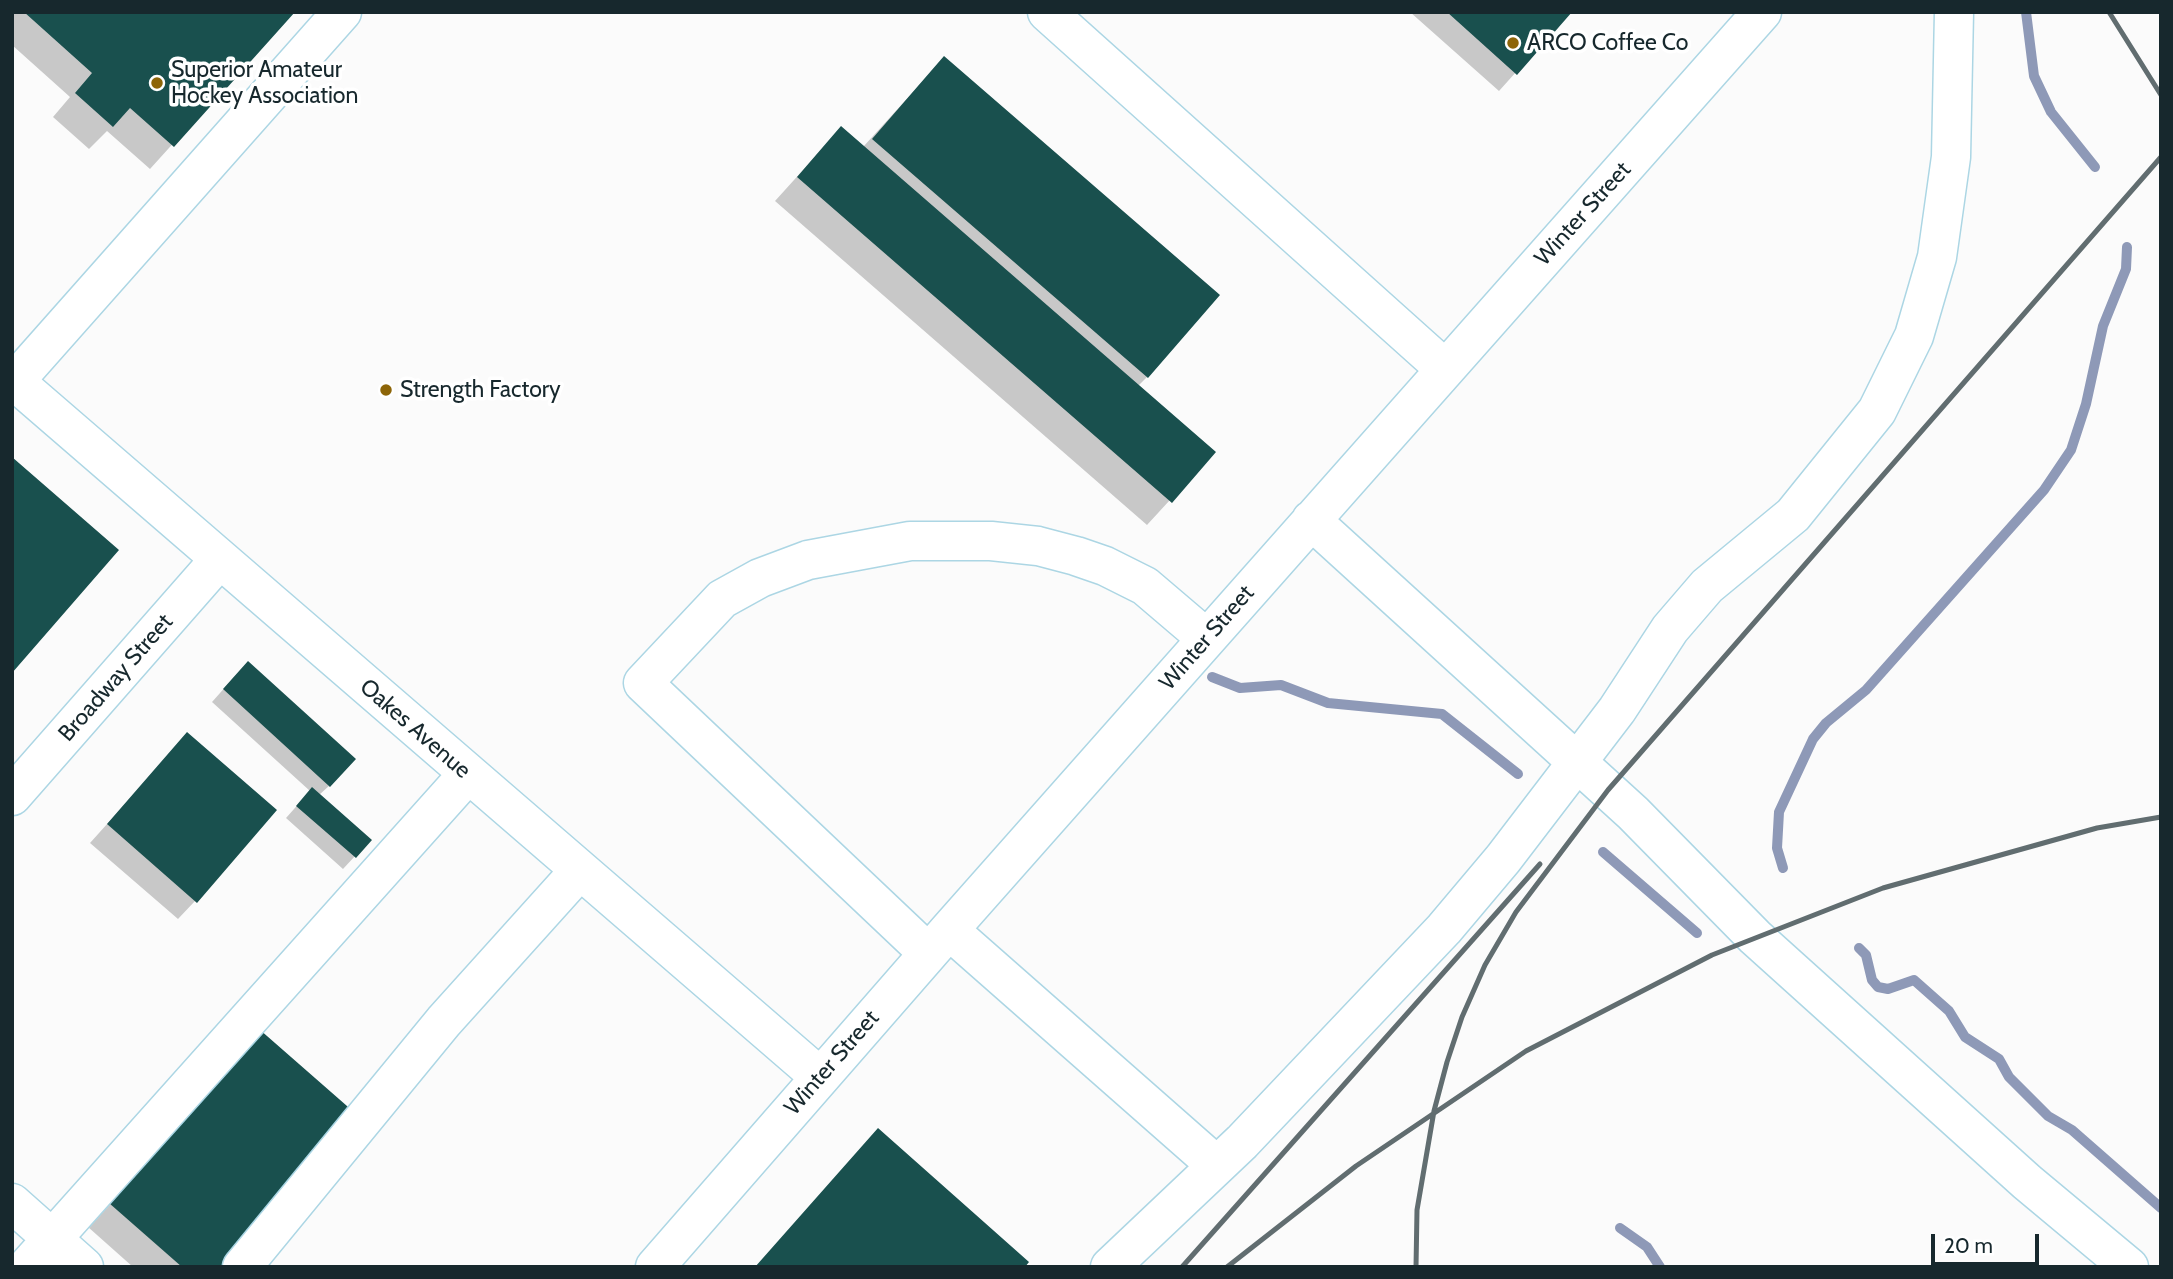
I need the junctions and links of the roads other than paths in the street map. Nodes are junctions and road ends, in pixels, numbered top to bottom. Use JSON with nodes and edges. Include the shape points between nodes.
{"nodes":[{"id":1,"x":342,"y":12,"type":"edge"},
{"id":2,"x":1047,"y":12,"type":"edge"},
{"id":3,"x":1762,"y":12,"type":"edge"},
{"id":4,"x":1954,"y":12,"type":"edge"},
{"id":5,"x":1445,"y":369,"type":"junction"},
{"id":6,"x":14,"y":380,"type":"edge"},
{"id":7,"x":1311,"y":520,"type":"junction"},
{"id":8,"x":219,"y":560,"type":"junction"},
{"id":9,"x":1206,"y":638,"type":"junction"},
{"id":10,"x":1576,"y":761,"type":"junction"},
{"id":11,"x":468,"y":774,"type":"junction"},
{"id":12,"x":12,"y":796,"type":"edge"},
{"id":13,"x":580,"y":870,"type":"junction"},
{"id":14,"x":939,"y":941,"type":"junction"},
{"id":15,"x":820,"y":1077,"type":"junction"},
{"id":16,"x":1216,"y":1165,"type":"junction"},
{"id":17,"x":12,"y":1203,"type":"edge"},
{"id":18,"x":52,"y":1238,"type":"junction"},
{"id":19,"x":27,"y":1267,"type":"edge"},
{"id":20,"x":84,"y":1267,"type":"edge"},
{"id":21,"x":242,"y":1267,"type":"edge"},
{"id":22,"x":655,"y":1267,"type":"edge"},
{"id":23,"x":1110,"y":1267,"type":"edge"},
{"id":24,"x":2129,"y":1267,"type":"edge"}],
"edges":[{"from":1,"to":6,"type":"street"},
{"from":2,"to":5,"type":"street"},
{"from":3,"to":5,"type":"street","name":"Winter Street"},
{"from":4,"to":10,"type":"street","via":[[1945,213],[1928,296],[1898,372],[1877,411],[1813,493],[1776,531],[1707,586],[1670,629],[1617,710]]},
{"from":5,"to":7,"type":"street","name":"Winter Street"},
{"from":6,"to":8,"type":"street","name":"Oakes Avenue"},
{"from":7,"to":9,"type":"street","name":"Winter Street"},
{"from":7,"to":10,"type":"street"},
{"from":8,"to":11,"type":"street","name":"Oakes Avenue"},
{"from":8,"to":12,"type":"street","name":"Broadway Street"},
{"from":9,"to":14,"type":"street","name":"Winter Street"},
{"from":9,"to":14,"type":"street","via":[[1144,586],[1076,556],[991,541],[910,541],[808,560],[722,598],[643,683]]},
{"from":10,"to":16,"type":"street","via":[[1444,929]]},
{"from":10,"to":24,"type":"street","via":[[1755,937],[2027,1182]]},
{"from":11,"to":13,"type":"street","name":"Oakes Avenue"},
{"from":11,"to":18,"type":"street"},
{"from":13,"to":15,"type":"street","name":"Oakes Avenue"},
{"from":13,"to":21,"type":"street","via":[[444,1021]]},
{"from":14,"to":15,"type":"street","name":"Winter Street"},
{"from":14,"to":16,"type":"street"},
{"from":15,"to":22,"type":"street","name":"Winter Street"},
{"from":16,"to":23,"type":"street"},
{"from":17,"to":18,"type":"street"},
{"from":18,"to":19,"type":"street"},
{"from":18,"to":20,"type":"street"}]}
